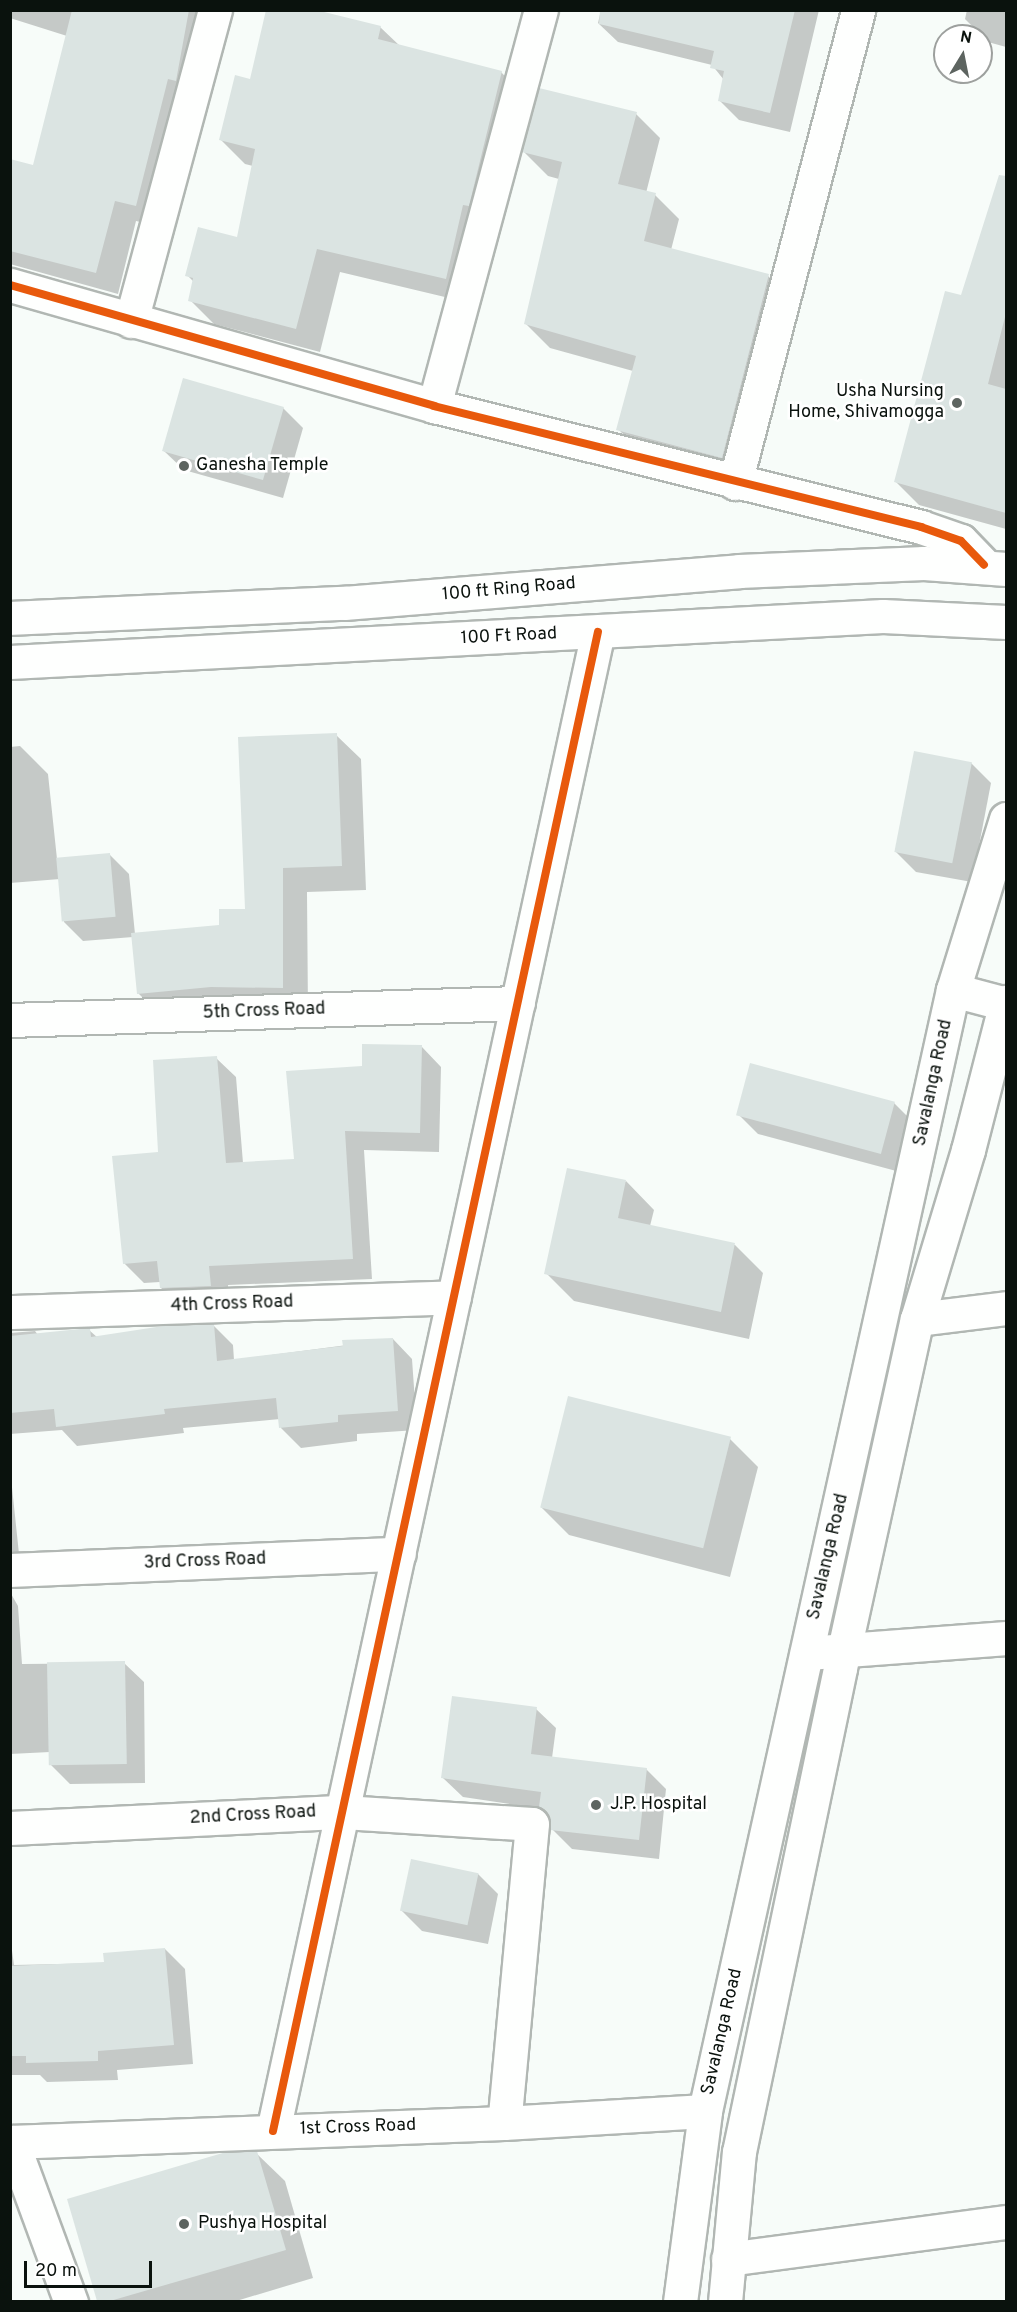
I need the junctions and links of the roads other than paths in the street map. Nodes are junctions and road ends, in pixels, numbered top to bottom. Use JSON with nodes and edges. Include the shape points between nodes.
{"nodes":[{"id":1,"x":215,"y":10,"type":"edge"},
{"id":2,"x":541,"y":10,"type":"edge"},
{"id":3,"x":858,"y":10,"type":"edge"},
{"id":4,"x":10,"y":285,"type":"edge"},
{"id":5,"x":131,"y":321,"type":"junction"},
{"id":6,"x":434,"y":406,"type":"junction"},
{"id":7,"x":735,"y":483,"type":"junction"},
{"id":8,"x":995,"y":567,"type":"edge"},
{"id":9,"x":10,"y":618,"type":"edge"},
{"id":10,"x":1006,"y":622,"type":"edge"},
{"id":11,"x":598,"y":632,"type":"junction"},
{"id":12,"x":10,"y":663,"type":"edge"},
{"id":13,"x":1006,"y":819,"type":"edge"},
{"id":14,"x":953,"y":990,"type":"junction"},
{"id":15,"x":518,"y":1003,"type":"junction"},
{"id":16,"x":1006,"y":1003,"type":"edge"},
{"id":17,"x":10,"y":1020,"type":"edge"},
{"id":18,"x":454,"y":1297,"type":"junction"},
{"id":19,"x":1006,"y":1308,"type":"edge"},
{"id":20,"x":10,"y":1312,"type":"edge"},
{"id":21,"x":918,"y":1319,"type":"junction"},
{"id":22,"x":399,"y":1554,"type":"junction"},
{"id":23,"x":10,"y":1570,"type":"edge"},
{"id":24,"x":1006,"y":1638,"type":"edge"},
{"id":25,"x":843,"y":1652,"type":"junction"},
{"id":26,"x":807,"y":1653,"type":"junction"},
{"id":27,"x":343,"y":1812,"type":"junction"},
{"id":28,"x":10,"y":1828,"type":"edge"},
{"id":29,"x":705,"y":2111,"type":"junction"},
{"id":30,"x":504,"y":2123,"type":"junction"},
{"id":31,"x":273,"y":2131,"type":"junction"},
{"id":32,"x":11,"y":2142,"type":"edge"},
{"id":33,"x":1006,"y":2222,"type":"edge"},
{"id":34,"x":728,"y":2259,"type":"junction"},
{"id":35,"x":71,"y":2301,"type":"edge"},
{"id":36,"x":680,"y":2301,"type":"edge"},
{"id":37,"x":725,"y":2301,"type":"edge"}],
"edges":[{"from":1,"to":5,"type":"street"},
{"from":2,"to":6,"type":"street"},
{"from":3,"to":7,"type":"street"},
{"from":4,"to":5,"type":"street"},
{"from":5,"to":6,"type":"street"},
{"from":6,"to":7,"type":"street"},
{"from":7,"to":8,"type":"street","via":[[921,526],[961,541]]},
{"from":8,"to":9,"type":"street","name":"100 ft Ring Road","via":[[924,563],[739,572],[344,603]]},
{"from":10,"to":11,"type":"street","name":"100 Ft Road","via":[[883,616]]},
{"from":11,"to":12,"type":"street","name":"100 Ft Road"},
{"from":11,"to":15,"type":"street"},
{"from":13,"to":14,"type":"street","name":"Savalanga Road"},
{"from":14,"to":16,"type":"street"},
{"from":14,"to":26,"type":"street","name":"Savalanga Road"},
{"from":15,"to":17,"type":"street","name":"5th Cross Road"},
{"from":15,"to":18,"type":"street"},
{"from":16,"to":21,"type":"street","name":"Savalanga Road"},
{"from":18,"to":20,"type":"street","name":"4th Cross Road"},
{"from":18,"to":22,"type":"street"},
{"from":19,"to":21,"type":"street"},
{"from":21,"to":25,"type":"street","name":"Savalanga Road"},
{"from":22,"to":23,"type":"street","name":"3rd Cross Road"},
{"from":22,"to":27,"type":"street"},
{"from":24,"to":25,"type":"street"},
{"from":25,"to":26,"type":"street"},
{"from":25,"to":34,"type":"street","name":"Savalanga Road","via":[[739,2152]]},
{"from":26,"to":29,"type":"street","name":"Savalanga Road"},
{"from":27,"to":28,"type":"street","name":"2nd Cross Road"},
{"from":27,"to":30,"type":"street","name":"2nd Cross Road","via":[[532,1824]]},
{"from":27,"to":31,"type":"street"},
{"from":29,"to":30,"type":"street","name":"1st Cross Road"},
{"from":29,"to":36,"type":"street","name":"Savalanga Road"},
{"from":30,"to":31,"type":"street","name":"1st Cross Road"},
{"from":31,"to":32,"type":"street","name":"1st Cross Road"},
{"from":32,"to":35,"type":"street"},
{"from":33,"to":34,"type":"street"},
{"from":34,"to":37,"type":"street","name":"Savalanga Road"}]}
